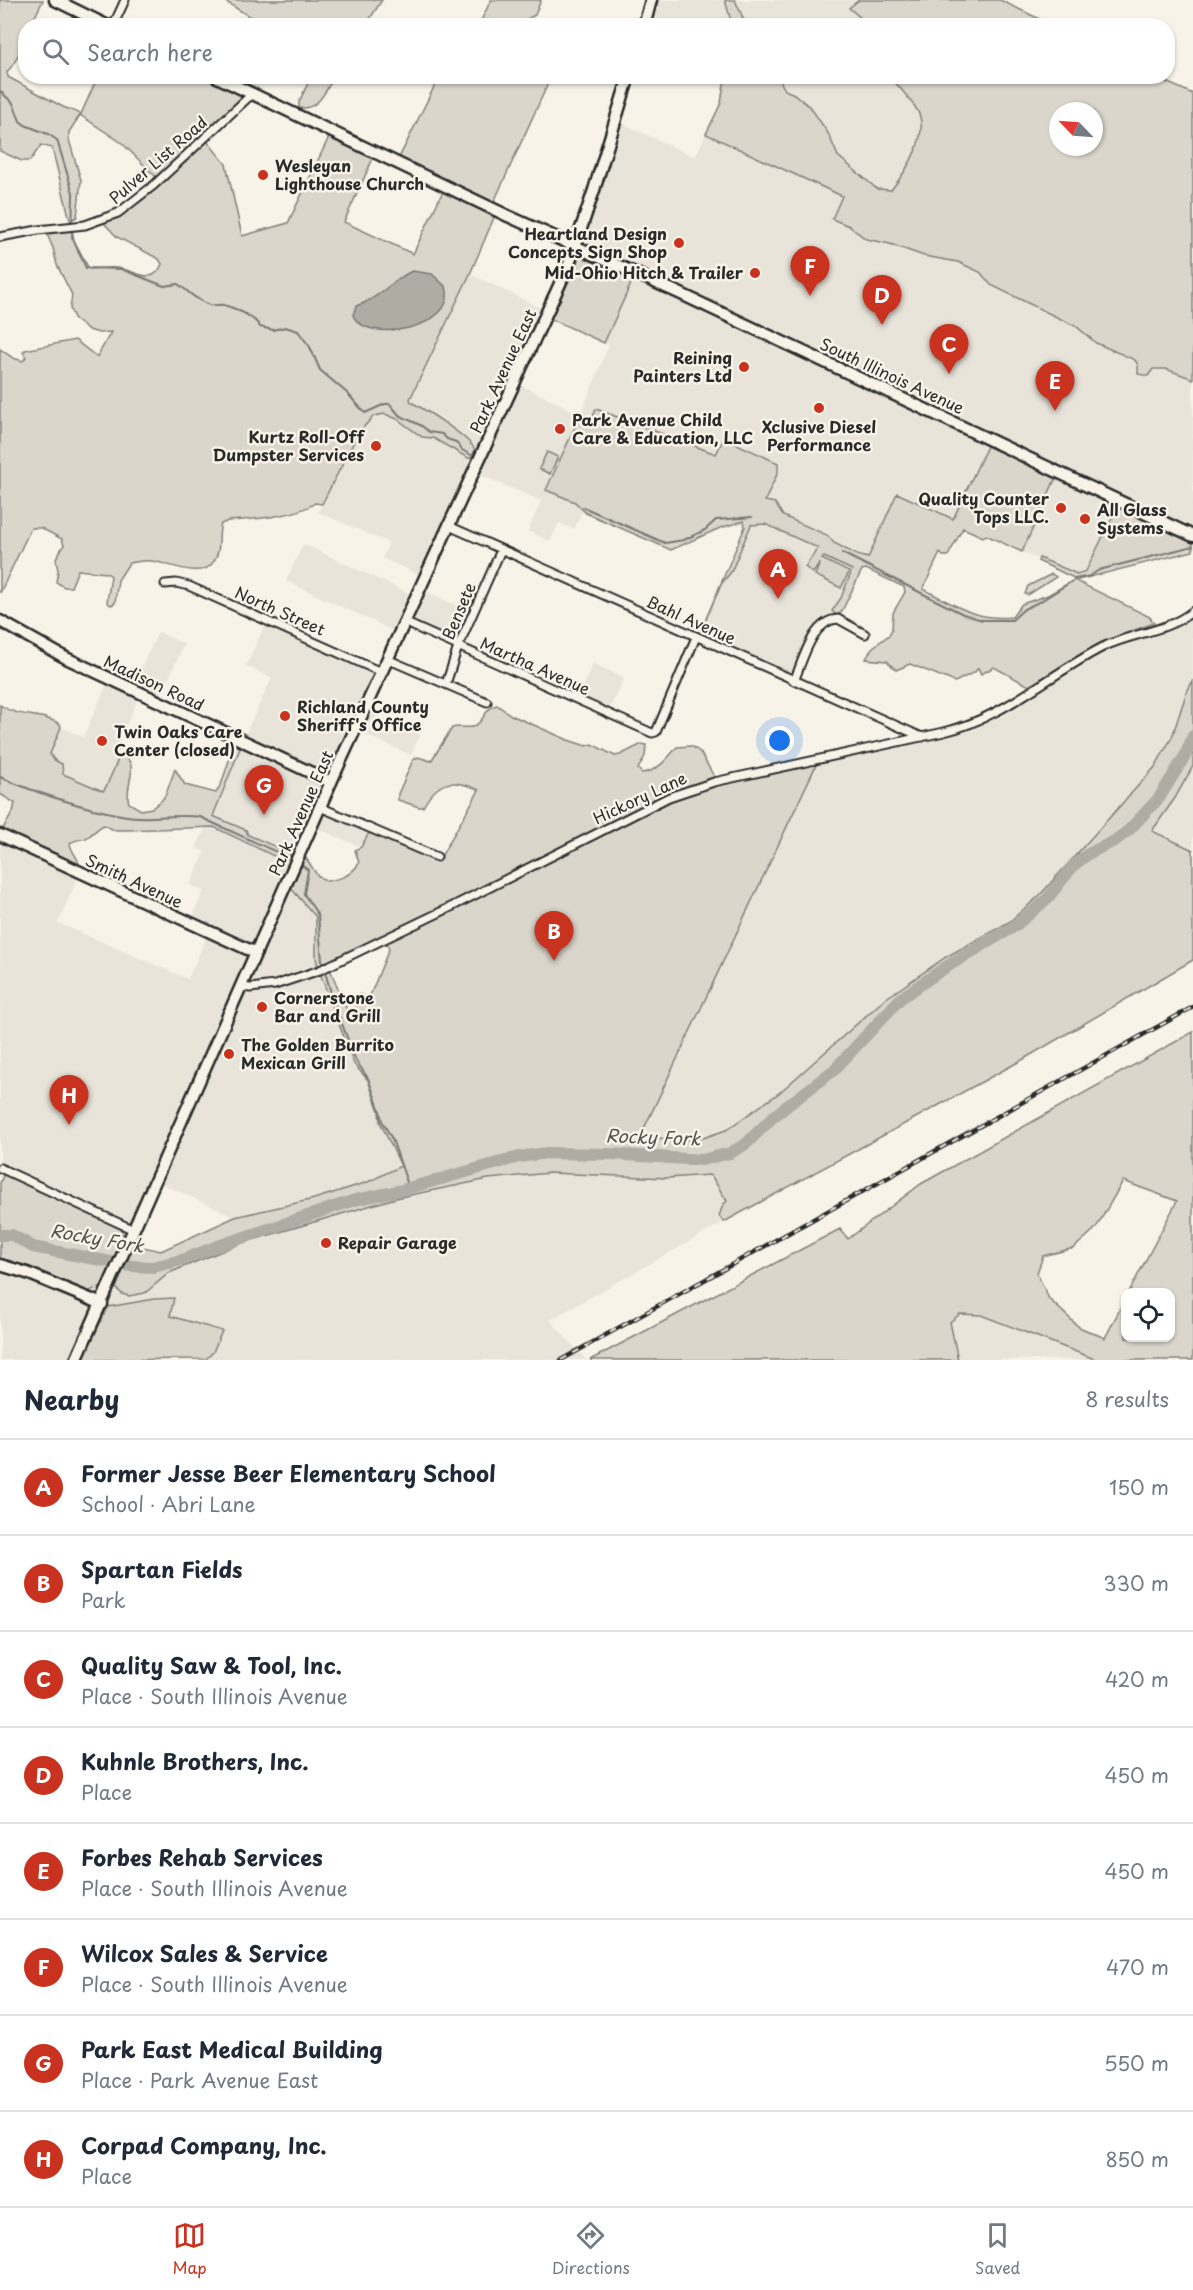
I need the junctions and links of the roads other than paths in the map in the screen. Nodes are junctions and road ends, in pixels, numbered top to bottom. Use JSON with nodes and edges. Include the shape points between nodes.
{"nodes":[{"id":1,"x":55,"y":0,"type":"edge"},
{"id":2,"x":124,"y":0,"type":"edge"},
{"id":3,"x":651,"y":0,"type":"edge"},
{"id":4,"x":92,"y":18,"type":"edge"},
{"id":5,"x":116,"y":18,"type":"edge"},
{"id":6,"x":646,"y":18,"type":"edge"},
{"id":7,"x":231,"y":84,"type":"edge"},
{"id":8,"x":626,"y":84,"type":"edge"},
{"id":9,"x":252,"y":94,"type":"junction"},
{"id":10,"x":0,"y":237,"type":"edge"},
{"id":11,"x":576,"y":246,"type":"junction"},
{"id":12,"x":448,"y":526,"type":"junction"},
{"id":13,"x":1193,"y":536,"type":"edge"},
{"id":14,"x":501,"y":550,"type":"junction"},
{"id":15,"x":165,"y":584,"type":"dead end"},
{"id":16,"x":1193,"y":611,"type":"edge"},
{"id":17,"x":0,"y":621,"type":"edge"},
{"id":18,"x":404,"y":622,"type":"junction"},
{"id":19,"x":865,"y":634,"type":"dead end"},
{"id":20,"x":696,"y":637,"type":"junction"},
{"id":21,"x":458,"y":647,"type":"junction"},
{"id":22,"x":387,"y":659,"type":"junction"},
{"id":23,"x":381,"y":672,"type":"junction"},
{"id":24,"x":795,"y":681,"type":"junction"},
{"id":25,"x":446,"y":684,"type":"junction"},
{"id":26,"x":487,"y":702,"type":"dead end"},
{"id":27,"x":922,"y":737,"type":"junction"},
{"id":28,"x":331,"y":782,"type":"junction"},
{"id":29,"x":320,"y":807,"type":"junction"},
{"id":30,"x":0,"y":835,"type":"edge"},
{"id":31,"x":437,"y":857,"type":"dead end"},
{"id":32,"x":256,"y":953,"type":"junction"},
{"id":33,"x":241,"y":987,"type":"junction"},
{"id":34,"x":0,"y":1168,"type":"edge"},
{"id":35,"x":134,"y":1230,"type":"junction"},
{"id":36,"x":0,"y":1266,"type":"edge"},
{"id":37,"x":102,"y":1304,"type":"junction"},
{"id":38,"x":76,"y":1360,"type":"edge"}],
"edges":[{"from":1,"to":4,"type":"main road"},
{"from":2,"to":5,"type":"street"},
{"from":3,"to":6,"type":"main road"},
{"from":7,"to":9,"type":"main road","name":"South Illinois Avenue"},
{"from":8,"to":11,"type":"main road","name":"Park Avenue East"},
{"from":9,"to":10,"type":"street","name":"Pulver List Road","via":[[133,202],[105,220]]},
{"from":9,"to":11,"type":"main road","name":"South Illinois Avenue"},
{"from":11,"to":12,"type":"main road","name":"Park Avenue East"},
{"from":11,"to":13,"type":"main road","name":"South Illinois Avenue"},
{"from":12,"to":14,"type":"street","name":"Bahl Avenue"},
{"from":12,"to":18,"type":"main road","name":"Park Avenue East"},
{"from":14,"to":20,"type":"street","name":"Bahl Avenue"},
{"from":14,"to":21,"type":"street","name":"Bensete"},
{"from":15,"to":23,"type":"street","name":"North Street","via":[[189,586]]},
{"from":16,"to":27,"type":"street","name":"Hickory Lane","via":[[1172,624],[1101,648],[974,723]]},
{"from":17,"to":28,"type":"main road","name":"Madison Road","via":[[79,664]]},
{"from":18,"to":21,"type":"street","name":"Martha Avenue"},
{"from":18,"to":22,"type":"main road","name":"Park Avenue East"},
{"from":19,"to":24,"type":"street","via":[[838,620],[824,623]]},
{"from":20,"to":21,"type":"street","name":"Martha Avenue","via":[[656,732],[652,733]]},
{"from":20,"to":24,"type":"street","name":"Bahl Avenue"},
{"from":21,"to":25,"type":"street","name":"Bensete"},
{"from":22,"to":23,"type":"main road","name":"Park Avenue East"},
{"from":22,"to":25,"type":"street"},
{"from":23,"to":28,"type":"main road","name":"Park Avenue East"},
{"from":24,"to":27,"type":"street","name":"Bahl Avenue"},
{"from":25,"to":26,"type":"street"},
{"from":27,"to":33,"type":"street","name":"Hickory Lane","via":[[684,791],[320,970],[275,985]]},
{"from":28,"to":29,"type":"main road","name":"Park Avenue East"},
{"from":29,"to":31,"type":"street"},
{"from":29,"to":32,"type":"main road","name":"Park Avenue East"},
{"from":30,"to":32,"type":"main road","name":"Smith Avenue"},
{"from":32,"to":33,"type":"main road","name":"Park Avenue East"},
{"from":33,"to":35,"type":"main road","name":"Park Avenue East"},
{"from":34,"to":35,"type":"street"},
{"from":35,"to":37,"type":"main road","name":"Park Avenue East"},
{"from":36,"to":37,"type":"main road"},
{"from":37,"to":38,"type":"main road","name":"Park Avenue East"}]}
